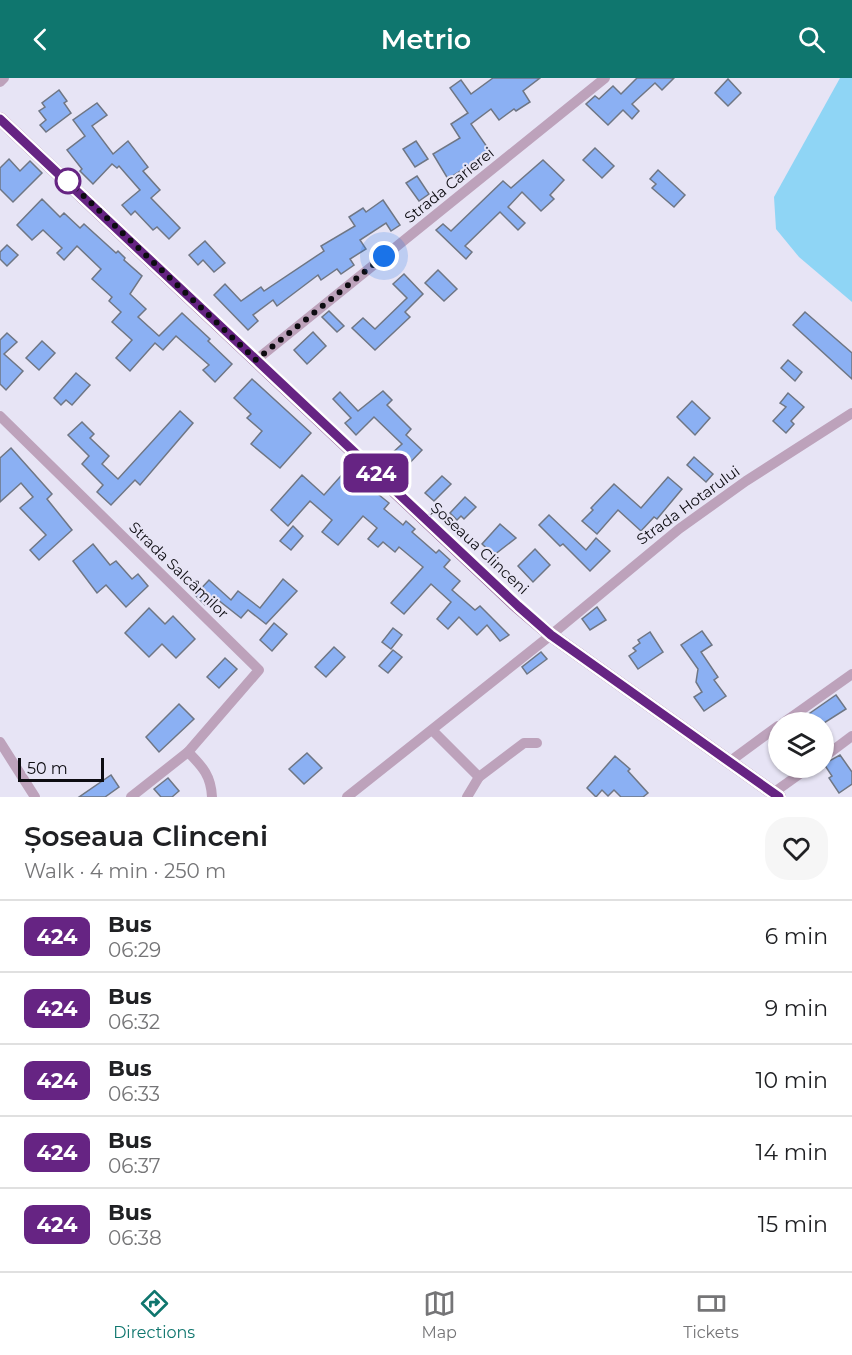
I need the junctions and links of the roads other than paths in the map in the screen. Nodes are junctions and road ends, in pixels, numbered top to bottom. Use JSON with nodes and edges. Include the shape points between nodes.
{"nodes":[{"id":1,"x":4,"y":78,"type":"edge"},
{"id":2,"x":604,"y":78,"type":"edge"},
{"id":3,"x":0,"y":82,"type":"edge"},
{"id":4,"x":0,"y":119,"type":"edge"},
{"id":5,"x":256,"y":360,"type":"junction"},
{"id":6,"x":852,"y":413,"type":"edge"},
{"id":7,"x":0,"y":416,"type":"edge"},
{"id":8,"x":551,"y":635,"type":"junction"},
{"id":9,"x":852,"y":674,"type":"edge"},
{"id":10,"x":798,"y":712,"type":"edge"},
{"id":11,"x":433,"y":730,"type":"junction"},
{"id":12,"x":768,"y":733,"type":"edge"},
{"id":13,"x":852,"y":736,"type":"edge"},
{"id":14,"x":0,"y":742,"type":"edge"},
{"id":15,"x":537,"y":743,"type":"dead end"},
{"id":16,"x":834,"y":749,"type":"edge"},
{"id":17,"x":188,"y":752,"type":"junction"},
{"id":18,"x":729,"y":762,"type":"junction"},
{"id":19,"x":479,"y":777,"type":"junction"},
{"id":20,"x":796,"y":778,"type":"edge"},
{"id":21,"x":776,"y":795,"type":"edge"},
{"id":22,"x":35,"y":797,"type":"edge"},
{"id":23,"x":132,"y":797,"type":"edge"},
{"id":24,"x":212,"y":797,"type":"edge"},
{"id":25,"x":347,"y":797,"type":"edge"},
{"id":26,"x":467,"y":797,"type":"edge"}],
"edges":[{"from":1,"to":3,"type":"street"},
{"from":2,"to":5,"type":"street","name":"Strada Carierei"},
{"from":4,"to":5,"type":"main road","name":"Șoseaua Clinceni"},
{"from":5,"to":8,"type":"main road","name":"Șoseaua Clinceni"},
{"from":6,"to":8,"type":"street","name":"Strada Hotarului","via":[[679,529]]},
{"from":7,"to":17,"type":"street","name":"Strada Salcâmilor","via":[[259,670]]},
{"from":8,"to":11,"type":"street","name":"Strada Hotarului"},
{"from":8,"to":18,"type":"main road","name":"Șoseaua Clinceni"},
{"from":9,"to":10,"type":"street"},
{"from":11,"to":19,"type":"street"},
{"from":11,"to":25,"type":"street","name":"Strada Hotarului"},
{"from":12,"to":18,"type":"street"},
{"from":13,"to":16,"type":"street"},
{"from":14,"to":22,"type":"street"},
{"from":15,"to":19,"type":"street","via":[[524,743]]},
{"from":17,"to":23,"type":"street"},
{"from":17,"to":24,"type":"street","via":[[206,770],[212,783]]},
{"from":18,"to":21,"type":"main road","name":"Șoseaua Clinceni"},
{"from":19,"to":26,"type":"street"},
{"from":20,"to":21,"type":"street"}]}
